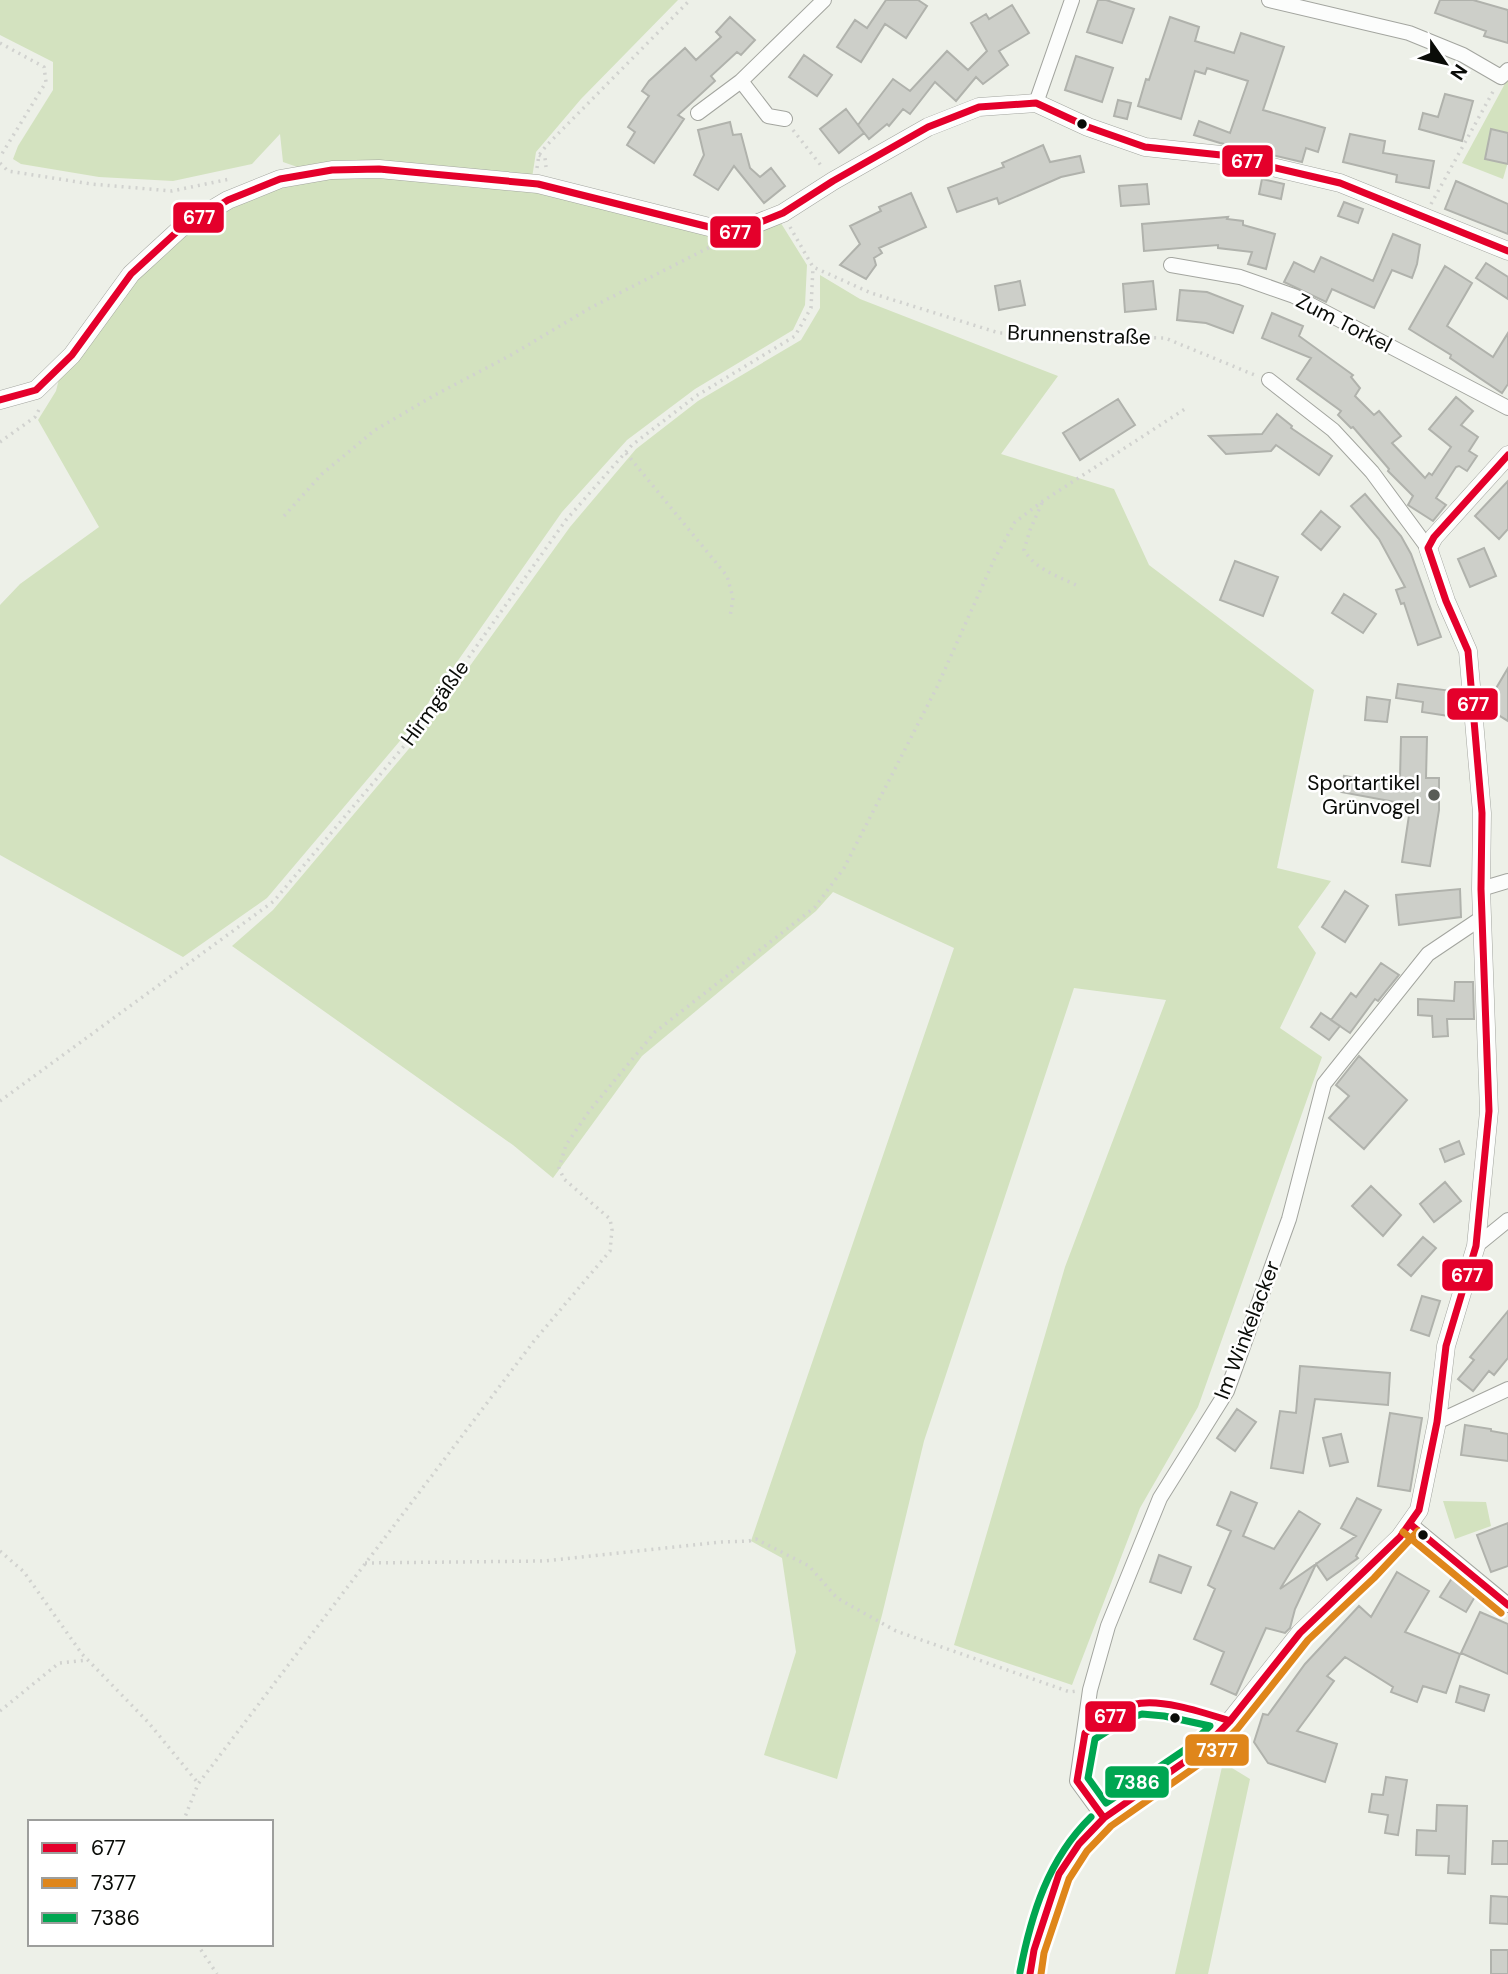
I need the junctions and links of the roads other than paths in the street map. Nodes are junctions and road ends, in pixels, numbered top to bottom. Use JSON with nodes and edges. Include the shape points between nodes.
{"nodes":[{"id":1,"x":824,"y":0,"type":"edge"},
{"id":2,"x":1072,"y":0,"type":"edge"},
{"id":3,"x":1269,"y":0,"type":"edge"},
{"id":4,"x":1505,"y":73,"type":"edge"},
{"id":5,"x":741,"y":80,"type":"junction"},
{"id":6,"x":1036,"y":103,"type":"junction"},
{"id":7,"x":698,"y":113,"type":"dead end"},
{"id":8,"x":785,"y":119,"type":"road end"},
{"id":9,"x":1508,"y":251,"type":"edge"},
{"id":10,"x":1171,"y":265,"type":"dead end"},
{"id":11,"x":1269,"y":380,"type":"road end"},
{"id":12,"x":0,"y":400,"type":"edge"},
{"id":13,"x":1508,"y":408,"type":"edge"},
{"id":14,"x":1508,"y":455,"type":"edge"},
{"id":15,"x":1428,"y":548,"type":"junction"},
{"id":16,"x":1508,"y":881,"type":"edge"},
{"id":17,"x":1481,"y":889,"type":"junction"},
{"id":18,"x":1483,"y":918,"type":"junction"},
{"id":19,"x":1508,"y":1220,"type":"edge"},
{"id":20,"x":1476,"y":1246,"type":"junction"},
{"id":21,"x":1508,"y":1389,"type":"edge"},
{"id":22,"x":1437,"y":1422,"type":"junction"},
{"id":23,"x":1410,"y":1524,"type":"junction"},
{"id":24,"x":1508,"y":1605,"type":"edge"},
{"id":25,"x":1230,"y":1721,"type":"junction"},
{"id":26,"x":1085,"y":1733,"type":"junction"},
{"id":27,"x":1104,"y":1818,"type":"junction"},
{"id":28,"x":1030,"y":1974,"type":"edge"}],
"edges":[{"from":1,"to":5,"type":"street"},
{"from":2,"to":6,"type":"street"},
{"from":3,"to":4,"type":"street","via":[[1409,33]]},
{"from":5,"to":7,"type":"street"},
{"from":5,"to":8,"type":"street","via":[[768,116]]},
{"from":6,"to":9,"type":"street","via":[[1144,147],[1222,155],[1340,183]]},
{"from":6,"to":12,"type":"street","via":[[979,107],[928,127],[783,213],[733,233],[538,184],[379,169],[332,170],[280,179],[181,228],[131,274],[72,355],[36,390]]},
{"from":10,"to":13,"type":"street","name":"Zum Torkel","via":[[1240,277],[1294,296]]},
{"from":11,"to":15,"type":"street","via":[[1333,430],[1372,472]]},
{"from":14,"to":15,"type":"street"},
{"from":15,"to":17,"type":"street","via":[[1468,651],[1482,813]]},
{"from":16,"to":17,"type":"street"},
{"from":17,"to":18,"type":"street"},
{"from":18,"to":20,"type":"street","via":[[1489,1111]]},
{"from":18,"to":26,"type":"street","name":"Im Winkelacker","via":[[1428,954],[1324,1084],[1289,1219],[1227,1391],[1160,1498],[1108,1626],[1090,1690]]},
{"from":19,"to":20,"type":"street"},
{"from":20,"to":22,"type":"street","via":[[1446,1346]]},
{"from":21,"to":22,"type":"street"},
{"from":22,"to":23,"type":"street","via":[[1419,1510]]},
{"from":23,"to":24,"type":"street"},
{"from":23,"to":25,"type":"street","via":[[1300,1633]]},
{"from":25,"to":26,"type":"lane","via":[[1208,1713],[1135,1703]]},
{"from":25,"to":27,"type":"street","via":[[1203,1749]]},
{"from":26,"to":27,"type":"street","name":"Im Winkelacker","via":[[1077,1781]]},
{"from":27,"to":28,"type":"street","via":[[1059,1874]]}]}
